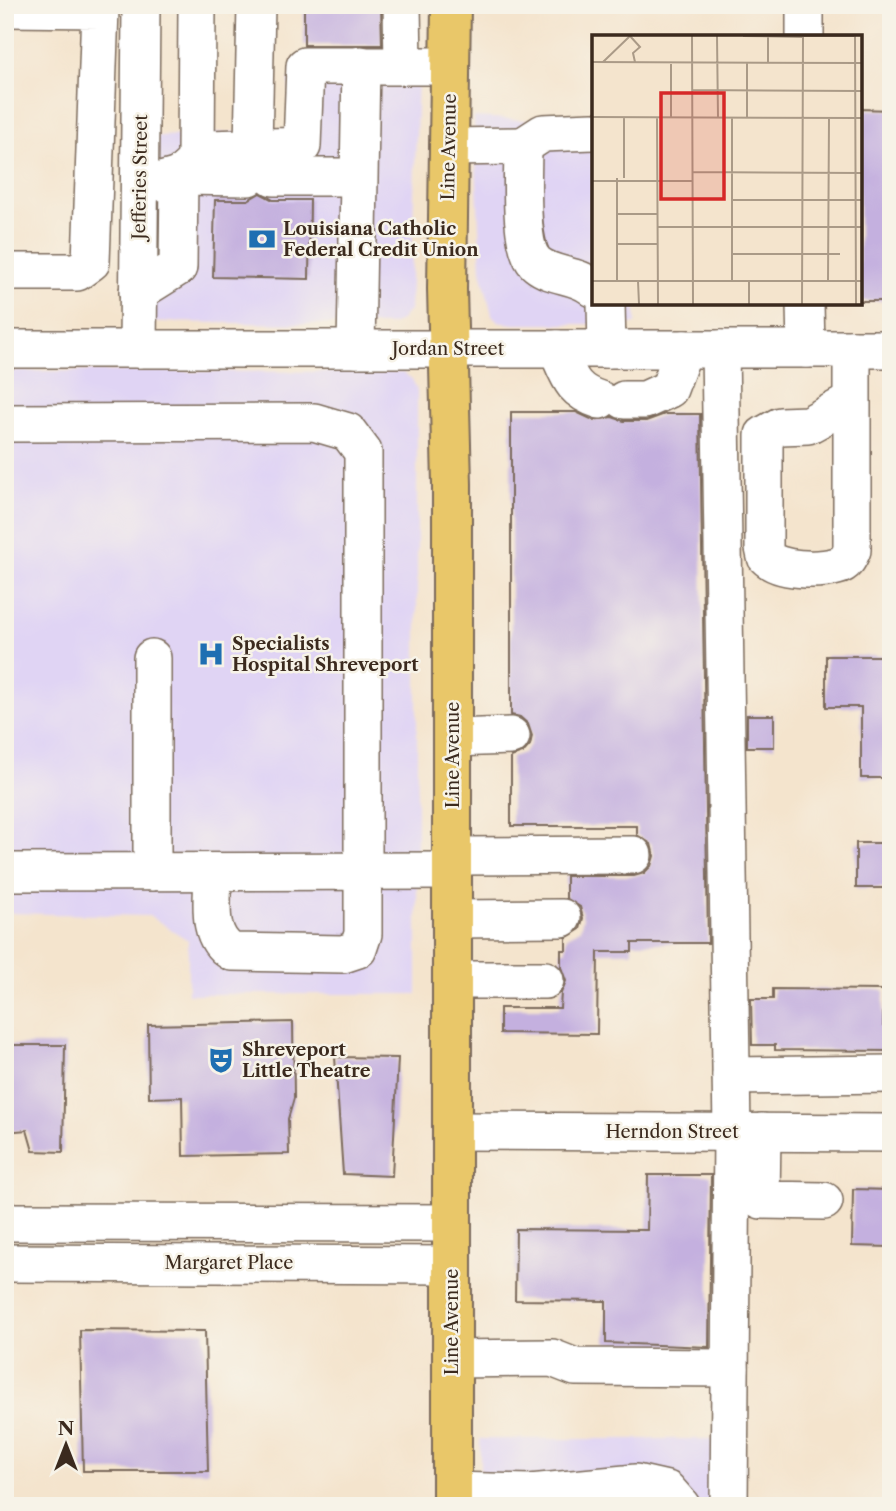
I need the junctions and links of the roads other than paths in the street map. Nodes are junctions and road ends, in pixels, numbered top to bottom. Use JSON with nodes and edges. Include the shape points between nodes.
{"nodes":[{"id":1,"x":141,"y":5,"type":"edge"},
{"id":2,"x":197,"y":5,"type":"edge"},
{"id":3,"x":256,"y":5,"type":"edge"},
{"id":4,"x":402,"y":5,"type":"edge"},
{"id":5,"x":451,"y":5,"type":"edge"},
{"id":6,"x":805,"y":5,"type":"edge"},
{"id":7,"x":101,"y":7,"type":"edge"},
{"id":8,"x":5,"y":8,"type":"edge"},
{"id":9,"x":805,"y":35,"type":"edge"},
{"id":10,"x":361,"y":65,"type":"junction"},
{"id":11,"x":403,"y":66,"type":"junction"},
{"id":12,"x":450,"y":66,"type":"junction"},
{"id":13,"x":592,"y":131,"type":"edge"},
{"id":14,"x":523,"y":146,"type":"junction"},
{"id":15,"x":449,"y":147,"type":"junction"},
{"id":16,"x":188,"y":167,"type":"junction"},
{"id":17,"x":258,"y":167,"type":"junction"},
{"id":18,"x":358,"y":177,"type":"junction"},
{"id":19,"x":140,"y":190,"type":"junction"},
{"id":20,"x":94,"y":192,"type":"junction"},
{"id":21,"x":5,"y":272,"type":"edge"},
{"id":22,"x":592,"y":287,"type":"edge"},
{"id":23,"x":138,"y":292,"type":"junction"},
{"id":24,"x":606,"y":304,"type":"edge"},
{"id":25,"x":806,"y":304,"type":"edge"},
{"id":26,"x":5,"y":348,"type":"edge"},
{"id":27,"x":138,"y":348,"type":"junction"},
{"id":28,"x":356,"y":349,"type":"junction"},
{"id":29,"x":449,"y":349,"type":"junction"},
{"id":30,"x":558,"y":349,"type":"junction"},
{"id":31,"x":607,"y":349,"type":"junction"},
{"id":32,"x":684,"y":349,"type":"junction"},
{"id":33,"x":720,"y":349,"type":"junction"},
{"id":34,"x":806,"y":349,"type":"junction"},
{"id":35,"x":852,"y":349,"type":"junction"},
{"id":36,"x":891,"y":349,"type":"edge"},
{"id":37,"x":852,"y":401,"type":"junction"},
{"id":38,"x":5,"y":423,"type":"edge"},
{"id":39,"x":152,"y":657,"type":"dead end"},
{"id":40,"x":511,"y":736,"type":"dead end"},
{"id":41,"x":453,"y":738,"type":"junction"},
{"id":42,"x":633,"y":855,"type":"dead end"},
{"id":43,"x":453,"y":863,"type":"junction"},
{"id":44,"x":5,"y":872,"type":"edge"},
{"id":45,"x":152,"y":872,"type":"junction"},
{"id":46,"x":213,"y":872,"type":"junction"},
{"id":47,"x":363,"y":872,"type":"junction"},
{"id":48,"x":562,"y":918,"type":"dead end"},
{"id":49,"x":453,"y":919,"type":"junction"},
{"id":50,"x":453,"y":980,"type":"junction"},
{"id":51,"x":545,"y":980,"type":"dead end"},
{"id":52,"x":891,"y":1073,"type":"edge"},
{"id":53,"x":732,"y":1076,"type":"junction"},
{"id":54,"x":453,"y":1131,"type":"junction"},
{"id":55,"x":747,"y":1132,"type":"junction"},
{"id":56,"x":891,"y":1133,"type":"edge"},
{"id":57,"x":824,"y":1201,"type":"dead end"},
{"id":58,"x":5,"y":1222,"type":"edge"},
{"id":59,"x":453,"y":1223,"type":"junction"},
{"id":60,"x":5,"y":1264,"type":"edge"},
{"id":61,"x":453,"y":1265,"type":"junction"},
{"id":62,"x":453,"y":1359,"type":"junction"},
{"id":63,"x":730,"y":1368,"type":"junction"},
{"id":64,"x":530,"y":1493,"type":"junction"},
{"id":65,"x":453,"y":1498,"type":"edge"},
{"id":66,"x":648,"y":1506,"type":"edge"},
{"id":67,"x":681,"y":1506,"type":"edge"},
{"id":68,"x":729,"y":1506,"type":"edge"}],
"edges":[{"from":1,"to":19,"type":"street","name":"Jefferies Street"},
{"from":2,"to":16,"type":"street"},
{"from":3,"to":17,"type":"street"},
{"from":4,"to":11,"type":"street"},
{"from":5,"to":12,"type":"main road","name":"Line Avenue"},
{"from":6,"to":9,"type":"street"},
{"from":7,"to":8,"type":"street"},
{"from":7,"to":20,"type":"street"},
{"from":10,"to":11,"type":"street"},
{"from":10,"to":17,"type":"street","via":[[305,66],[302,146]]},
{"from":10,"to":18,"type":"street"},
{"from":11,"to":12,"type":"street"},
{"from":12,"to":15,"type":"main road","name":"Line Avenue"},
{"from":13,"to":14,"type":"street","via":[[543,133]]},
{"from":14,"to":15,"type":"street"},
{"from":14,"to":22,"type":"street","via":[[526,247],[537,264]]},
{"from":15,"to":29,"type":"main road","name":"Line Avenue"},
{"from":16,"to":17,"type":"street"},
{"from":16,"to":19,"type":"street"},
{"from":16,"to":23,"type":"street","via":[[177,267]]},
{"from":17,"to":18,"type":"street"},
{"from":18,"to":28,"type":"street"},
{"from":19,"to":20,"type":"street"},
{"from":19,"to":23,"type":"street","name":"Jefferies Street"},
{"from":20,"to":21,"type":"street","via":[[91,262],[76,272]]},
{"from":23,"to":27,"type":"street","name":"Jefferies Street"},
{"from":24,"to":31,"type":"street"},
{"from":25,"to":34,"type":"street"},
{"from":26,"to":27,"type":"street","name":"Jordan Street"},
{"from":27,"to":28,"type":"street","name":"Jordan Street"},
{"from":28,"to":29,"type":"street","name":"Jordan Street"},
{"from":29,"to":30,"type":"street","name":"Jordan Street"},
{"from":29,"to":41,"type":"main road","name":"Line Avenue"},
{"from":30,"to":31,"type":"street","name":"Jordan Street"},
{"from":30,"to":32,"type":"street","via":[[582,394],[612,400],[645,400],[669,389]]},
{"from":31,"to":32,"type":"street","name":"Jordan Street"},
{"from":32,"to":33,"type":"street","name":"Jordan Street"},
{"from":33,"to":34,"type":"street","name":"Jordan Street"},
{"from":33,"to":53,"type":"street"},
{"from":34,"to":35,"type":"street","name":"Jordan Street"},
{"from":35,"to":36,"type":"street","name":"Jordan Street"},
{"from":35,"to":37,"type":"street"},
{"from":37,"to":37,"type":"street","via":[[852,550],[838,566],[781,568],[766,557],[764,548],[764,435],[780,426],[808,425]]},
{"from":38,"to":47,"type":"street","via":[[314,422],[348,432],[363,452]]},
{"from":39,"to":45,"type":"street"},
{"from":40,"to":41,"type":"street"},
{"from":41,"to":43,"type":"main road","name":"Line Avenue"},
{"from":42,"to":43,"type":"street"},
{"from":43,"to":47,"type":"street"},
{"from":43,"to":49,"type":"main road","name":"Line Avenue"},
{"from":44,"to":45,"type":"street"},
{"from":45,"to":46,"type":"street"},
{"from":46,"to":47,"type":"street"},
{"from":46,"to":47,"type":"street","via":[[214,931],[219,944],[232,952],[343,954],[358,949],[363,934]]},
{"from":48,"to":49,"type":"street"},
{"from":49,"to":50,"type":"main road","name":"Line Avenue"},
{"from":50,"to":51,"type":"street"},
{"from":50,"to":54,"type":"main road","name":"Line Avenue"},
{"from":52,"to":53,"type":"street"},
{"from":53,"to":55,"type":"street"},
{"from":54,"to":55,"type":"street","name":"Herndon Street"},
{"from":54,"to":59,"type":"main road","name":"Line Avenue"},
{"from":55,"to":56,"type":"street","name":"Herndon Street"},
{"from":55,"to":57,"type":"street","via":[[761,1200]]},
{"from":55,"to":63,"type":"street"},
{"from":58,"to":59,"type":"street"},
{"from":59,"to":61,"type":"main road","name":"Line Avenue"},
{"from":60,"to":61,"type":"street","name":"Margaret Place"},
{"from":61,"to":62,"type":"main road","name":"Line Avenue"},
{"from":62,"to":63,"type":"street","via":[[552,1358],[575,1367]]},
{"from":62,"to":65,"type":"main road","name":"Line Avenue"},
{"from":63,"to":68,"type":"street"},
{"from":64,"to":65,"type":"street"},
{"from":64,"to":66,"type":"street","via":[[543,1502],[642,1502]]},
{"from":64,"to":67,"type":"street","via":[[636,1483],[667,1490]]}]}
